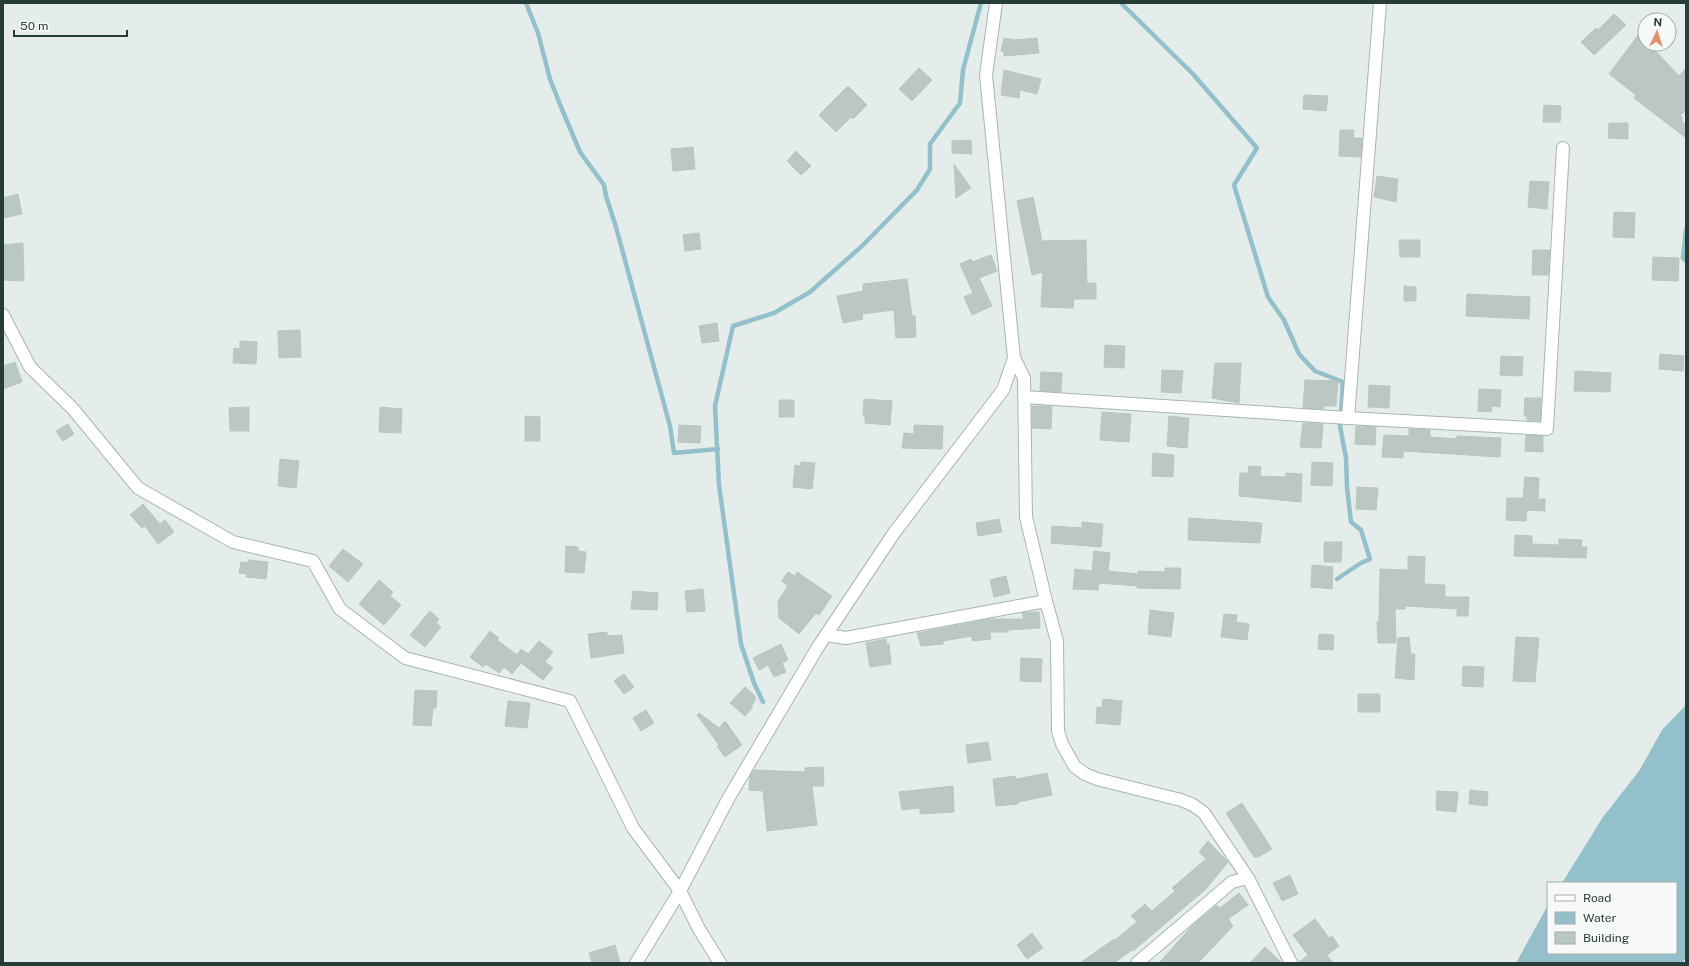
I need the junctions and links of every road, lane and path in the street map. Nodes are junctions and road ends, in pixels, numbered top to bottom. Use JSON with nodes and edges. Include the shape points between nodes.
{"nodes":[{"id":1,"x":996,"y":3,"type":"edge"},
{"id":2,"x":1380,"y":3,"type":"edge"},
{"id":3,"x":1563,"y":148,"type":"dead end"},
{"id":4,"x":3,"y":315,"type":"edge"},
{"id":5,"x":1014,"y":358,"type":"junction"},
{"id":6,"x":1024,"y":397,"type":"junction"},
{"id":7,"x":1348,"y":418,"type":"junction"},
{"id":8,"x":1046,"y":601,"type":"junction"},
{"id":9,"x":826,"y":635,"type":"junction"},
{"id":10,"x":1248,"y":878,"type":"junction"},
{"id":11,"x":680,"y":891,"type":"junction"},
{"id":12,"x":636,"y":963,"type":"edge"},
{"id":13,"x":720,"y":963,"type":"edge"},
{"id":14,"x":1137,"y":963,"type":"edge"},
{"id":15,"x":1291,"y":963,"type":"edge"}],
"edges":[{"from":1,"to":5,"type":"street","via":[[986,74]]},
{"from":2,"to":7,"type":"street"},
{"from":3,"to":7,"type":"street","via":[[1546,429]]},
{"from":4,"to":11,"type":"street","via":[[30,366],[73,409],[138,488],[233,542],[313,561],[340,609],[405,658],[570,702],[633,828]]},
{"from":5,"to":6,"type":"street","via":[[1024,378]]},
{"from":5,"to":9,"type":"street","via":[[1003,390],[894,533]]},
{"from":6,"to":7,"type":"street"},
{"from":6,"to":8,"type":"street","via":[[1026,517]]},
{"from":8,"to":9,"type":"street","via":[[846,638]]},
{"from":8,"to":10,"type":"street","via":[[1057,641],[1058,731],[1075,767],[1097,779],[1169,796],[1193,805],[1204,813]]},
{"from":9,"to":11,"type":"street","via":[[728,799]]},
{"from":10,"to":14,"type":"street","via":[[1232,882]]},
{"from":10,"to":15,"type":"street"},
{"from":11,"to":12,"type":"street"},
{"from":11,"to":13,"type":"street"}]}
